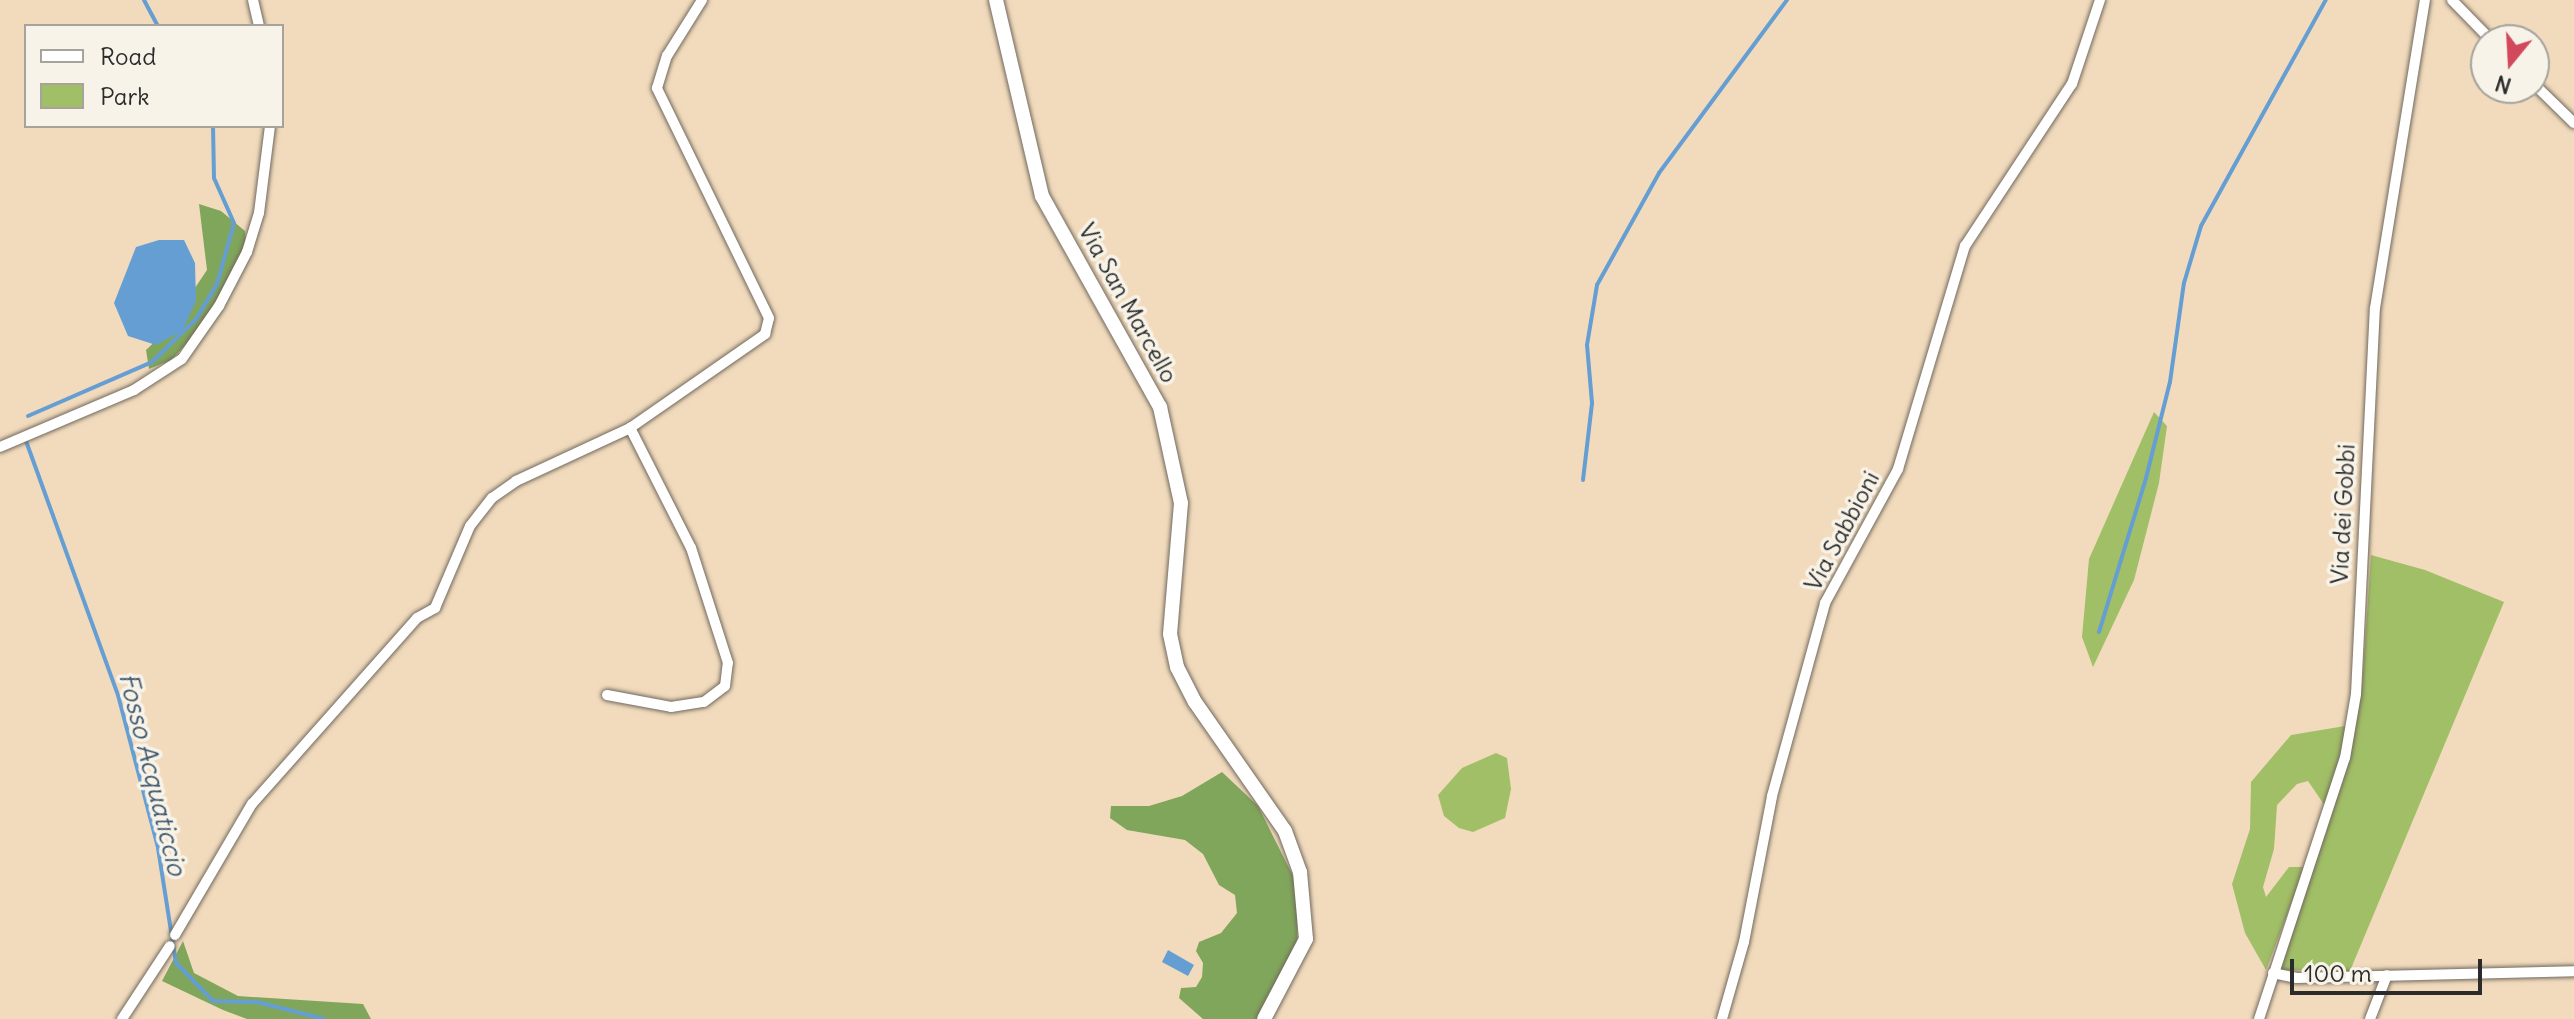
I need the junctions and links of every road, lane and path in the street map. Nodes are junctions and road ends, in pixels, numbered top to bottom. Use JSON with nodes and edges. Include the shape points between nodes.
{"nodes":[{"id":1,"x":253,"y":0,"type":"edge"},
{"id":2,"x":702,"y":0,"type":"edge"},
{"id":3,"x":996,"y":0,"type":"edge"},
{"id":4,"x":2100,"y":0,"type":"edge"},
{"id":5,"x":2425,"y":0,"type":"edge"},
{"id":6,"x":2452,"y":0,"type":"edge"},
{"id":7,"x":259,"y":24,"type":"edge"},
{"id":8,"x":2475,"y":24,"type":"edge"},
{"id":9,"x":2550,"y":100,"type":"edge"},
{"id":10,"x":2574,"y":123,"type":"edge"},
{"id":11,"x":270,"y":128,"type":"edge"},
{"id":12,"x":630,"y":428,"type":"junction"},
{"id":13,"x":0,"y":447,"type":"edge"},
{"id":14,"x":607,"y":695,"type":"dead end"},
{"id":15,"x":175,"y":935,"type":"dead end"},
{"id":16,"x":170,"y":946,"type":"dead end"},
{"id":17,"x":2574,"y":971,"type":"edge"},
{"id":18,"x":2273,"y":973,"type":"junction"},
{"id":19,"x":2387,"y":975,"type":"junction"},
{"id":20,"x":122,"y":1019,"type":"edge"},
{"id":21,"x":1264,"y":1019,"type":"edge"},
{"id":22,"x":1722,"y":1019,"type":"edge"},
{"id":23,"x":2259,"y":1019,"type":"edge"},
{"id":24,"x":2370,"y":1019,"type":"edge"}],
"edges":[{"from":1,"to":7,"type":"street"},
{"from":2,"to":12,"type":"street","via":[[667,56],[657,88],[769,318],[765,334]]},
{"from":3,"to":21,"type":"main road","name":"Via San Marcello","via":[[1029,159],[1042,196],[1160,407],[1181,503],[1170,634],[1177,667],[1195,702],[1285,831],[1300,872],[1306,939]]},
{"from":4,"to":22,"type":"street","name":"Via Sabbioni","via":[[2072,84],[1965,246],[1898,469],[1825,603],[1772,796],[1744,942]]},
{"from":5,"to":18,"type":"street","name":"Via dei Gobbi","via":[[2375,308],[2356,694],[2345,758]]},
{"from":6,"to":8,"type":"street"},
{"from":9,"to":10,"type":"street"},
{"from":11,"to":13,"type":"street","via":[[259,213],[247,252],[219,306],[182,359],[134,390]]},
{"from":12,"to":14,"type":"street","via":[[691,548],[728,663],[725,686],[704,702],[671,707]]},
{"from":12,"to":15,"type":"street","via":[[516,481],[492,498],[470,526],[435,608],[417,618],[252,804]]},
{"from":16,"to":20,"type":"street"},
{"from":17,"to":19,"type":"street"},
{"from":18,"to":19,"type":"street","via":[[2296,978]]},
{"from":18,"to":23,"type":"street","name":"Via dei Gobbi"},
{"from":19,"to":24,"type":"street"}]}
